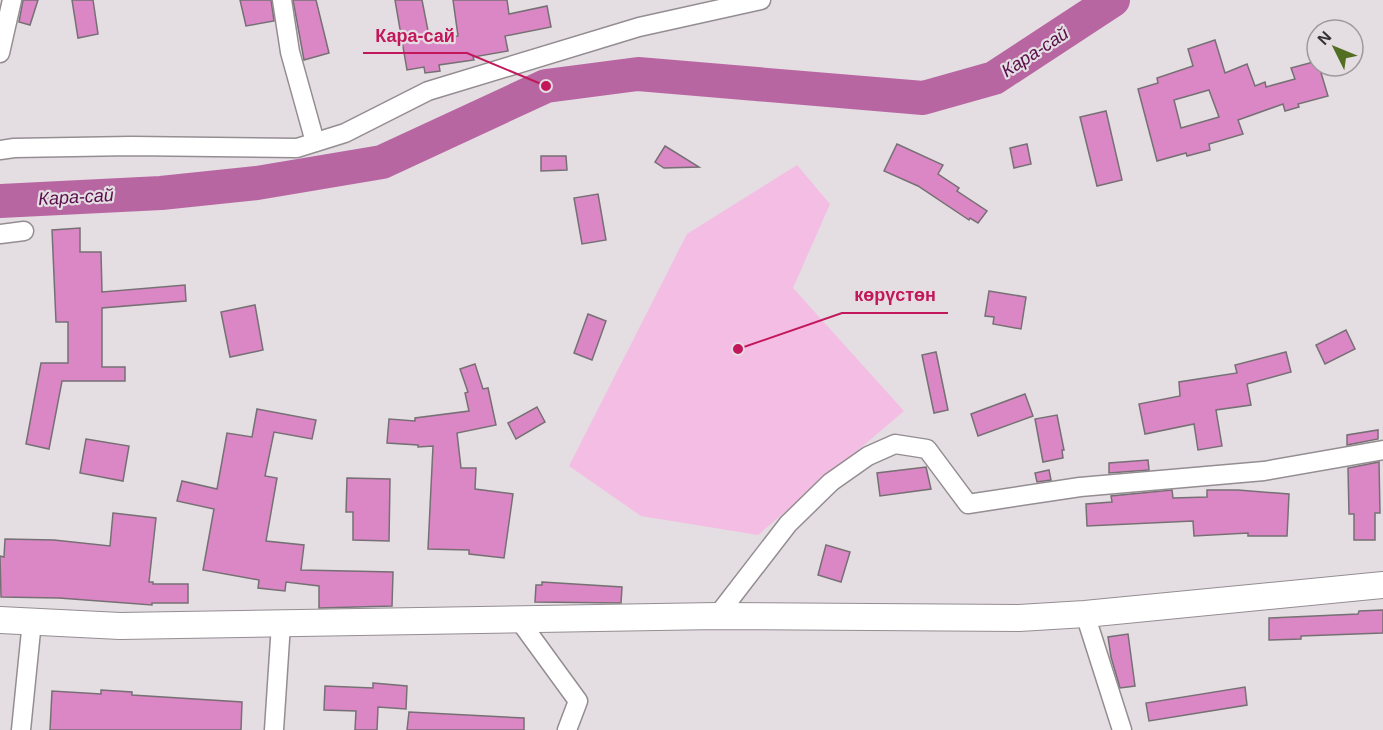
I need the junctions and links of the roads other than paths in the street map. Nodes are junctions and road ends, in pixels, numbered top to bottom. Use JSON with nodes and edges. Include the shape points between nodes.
{"nodes":[{"id":1,"x":12,"y":0,"type":"edge"},
{"id":2,"x":282,"y":0,"type":"edge"},
{"id":3,"x":752,"y":1,"type":"edge"},
{"id":4,"x":0,"y":53,"type":"edge"},
{"id":5,"x":315,"y":142,"type":"junction"},
{"id":6,"x":0,"y":150,"type":"edge"},
{"id":7,"x":24,"y":231,"type":"dead end"},
{"id":8,"x":0,"y":234,"type":"edge"},
{"id":9,"x":1383,"y":450,"type":"edge"},
{"id":10,"x":1383,"y":585,"type":"edge"},
{"id":11,"x":1086,"y":614,"type":"junction"},
{"id":12,"x":717,"y":616,"type":"junction"},
{"id":13,"x":0,"y":620,"type":"edge"},
{"id":14,"x":519,"y":620,"type":"junction"},
{"id":15,"x":32,"y":621,"type":"junction"},
{"id":16,"x":280,"y":624,"type":"junction"},
{"id":17,"x":21,"y":730,"type":"edge"},
{"id":18,"x":274,"y":730,"type":"edge"},
{"id":19,"x":567,"y":730,"type":"edge"},
{"id":20,"x":1122,"y":730,"type":"edge"}],
"edges":[{"from":1,"to":4,"type":"street"},
{"from":2,"to":5,"type":"street","via":[[290,52]]},
{"from":3,"to":5,"type":"street","via":[[639,27],[428,91],[345,133]]},
{"from":5,"to":6,"type":"street","via":[[297,148],[131,146]]},
{"from":7,"to":8,"type":"street"},
{"from":9,"to":12,"type":"street","via":[[1264,471],[1080,487],[968,504],[927,449],[895,444],[868,456],[831,482],[788,524]]},
{"from":10,"to":11,"type":"main road"},
{"from":11,"to":12,"type":"main road","via":[[1019,618]]},
{"from":11,"to":20,"type":"street"},
{"from":12,"to":14,"type":"main road"},
{"from":13,"to":15,"type":"main road"},
{"from":14,"to":16,"type":"main road"},
{"from":14,"to":19,"type":"street","via":[[578,701]]},
{"from":15,"to":16,"type":"main road","via":[[120,626]]},
{"from":15,"to":17,"type":"street"},
{"from":16,"to":18,"type":"street"}]}
